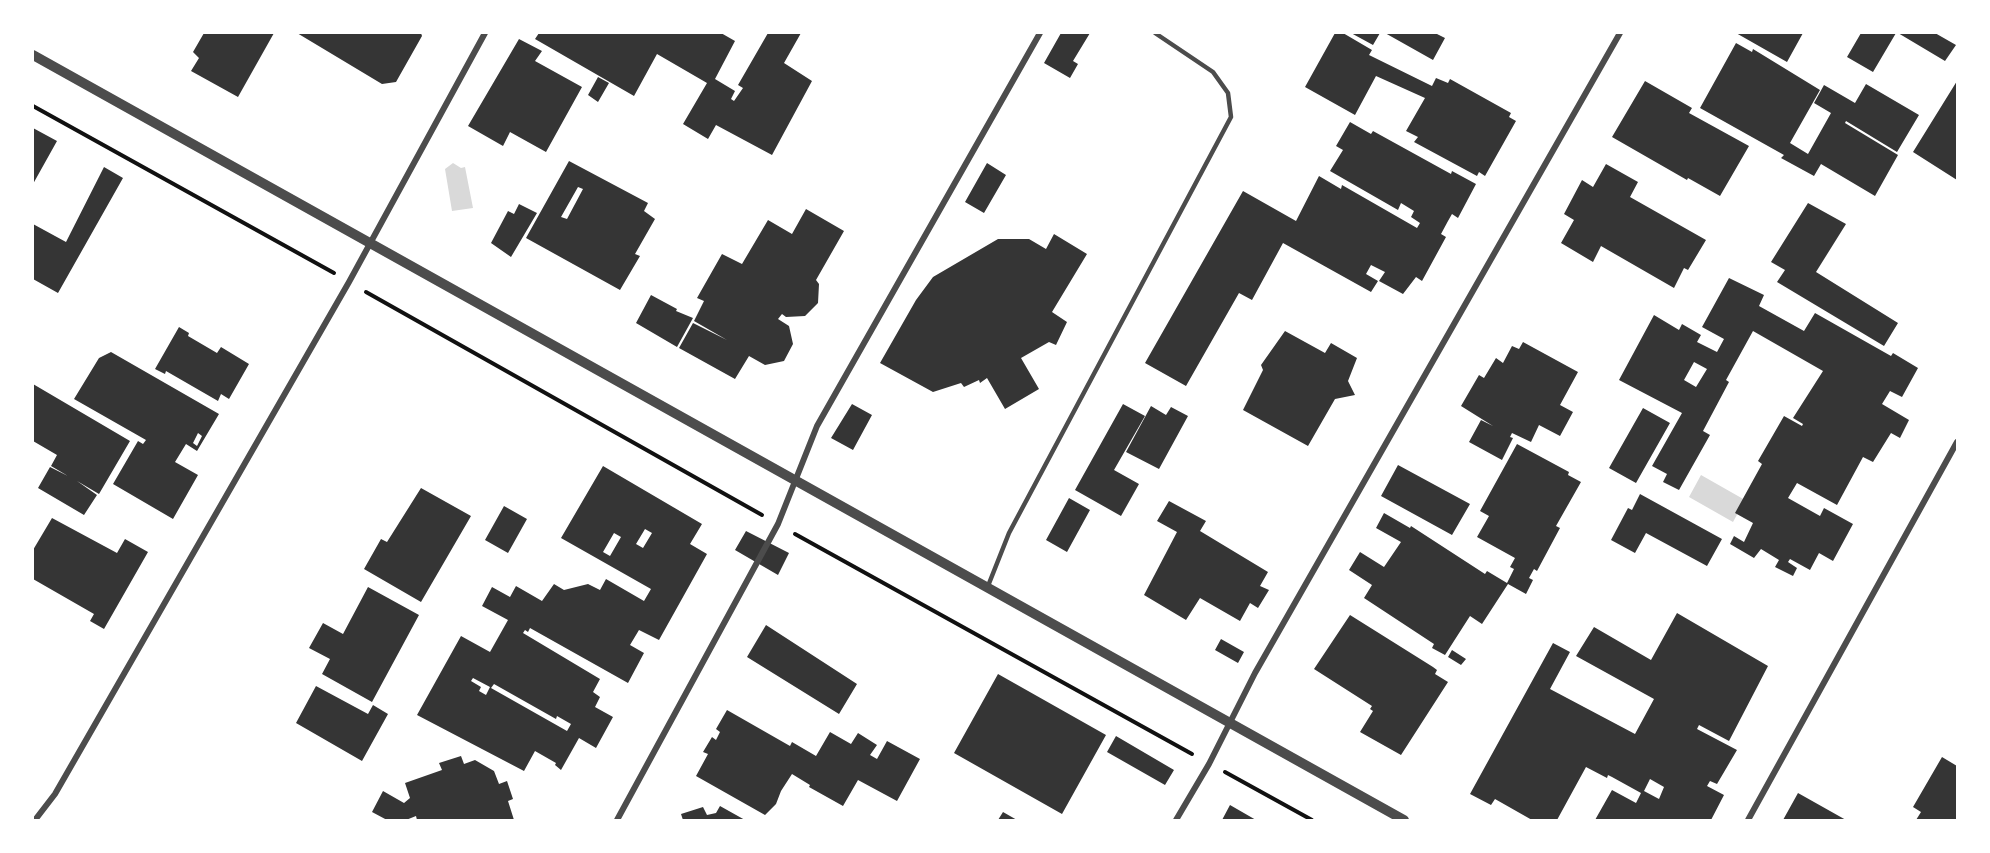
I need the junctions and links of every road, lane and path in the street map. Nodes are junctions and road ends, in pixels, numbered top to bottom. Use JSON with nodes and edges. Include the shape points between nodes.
{"nodes":[{"id":1,"x":486,"y":33,"type":"edge"},
{"id":2,"x":1040,"y":33,"type":"edge"},
{"id":3,"x":1155,"y":33,"type":"edge"},
{"id":4,"x":1620,"y":33,"type":"edge"},
{"id":5,"x":33,"y":55,"type":"edge"},
{"id":6,"x":33,"y":106,"type":"edge"},
{"id":7,"x":369,"y":243,"type":"junction"},
{"id":8,"x":349,"y":282,"type":"junction"},
{"id":9,"x":1957,"y":442,"type":"edge"},
{"id":10,"x":795,"y":481,"type":"junction"},
{"id":11,"x":778,"y":524,"type":"junction"},
{"id":12,"x":988,"y":588,"type":"junction"},
{"id":13,"x":1230,"y":721,"type":"junction"},
{"id":14,"x":1209,"y":764,"type":"junction"},
{"id":15,"x":35,"y":820,"type":"edge"},
{"id":16,"x":617,"y":820,"type":"edge"},
{"id":17,"x":1176,"y":820,"type":"edge"},
{"id":18,"x":1312,"y":820,"type":"edge"},
{"id":19,"x":1404,"y":820,"type":"edge"},
{"id":20,"x":1748,"y":820,"type":"edge"}],
"edges":[{"from":1,"to":7,"type":"street"},
{"from":2,"to":10,"type":"street","via":[[817,426]]},
{"from":3,"to":12,"type":"lane","via":[[1213,72],[1228,93],[1231,117],[1009,533]]},
{"from":4,"to":13,"type":"street"},
{"from":5,"to":7,"type":"street"},
{"from":6,"to":8,"type":"path"},
{"from":7,"to":8,"type":"street"},
{"from":7,"to":10,"type":"street"},
{"from":8,"to":11,"type":"path"},
{"from":8,"to":15,"type":"street","via":[[55,794]]},
{"from":9,"to":20,"type":"street"},
{"from":10,"to":11,"type":"street"},
{"from":10,"to":12,"type":"street"},
{"from":11,"to":14,"type":"path"},
{"from":11,"to":16,"type":"street"},
{"from":12,"to":13,"type":"street"},
{"from":13,"to":14,"type":"street"},
{"from":13,"to":19,"type":"street"},
{"from":14,"to":17,"type":"street"},
{"from":14,"to":18,"type":"path"}]}
